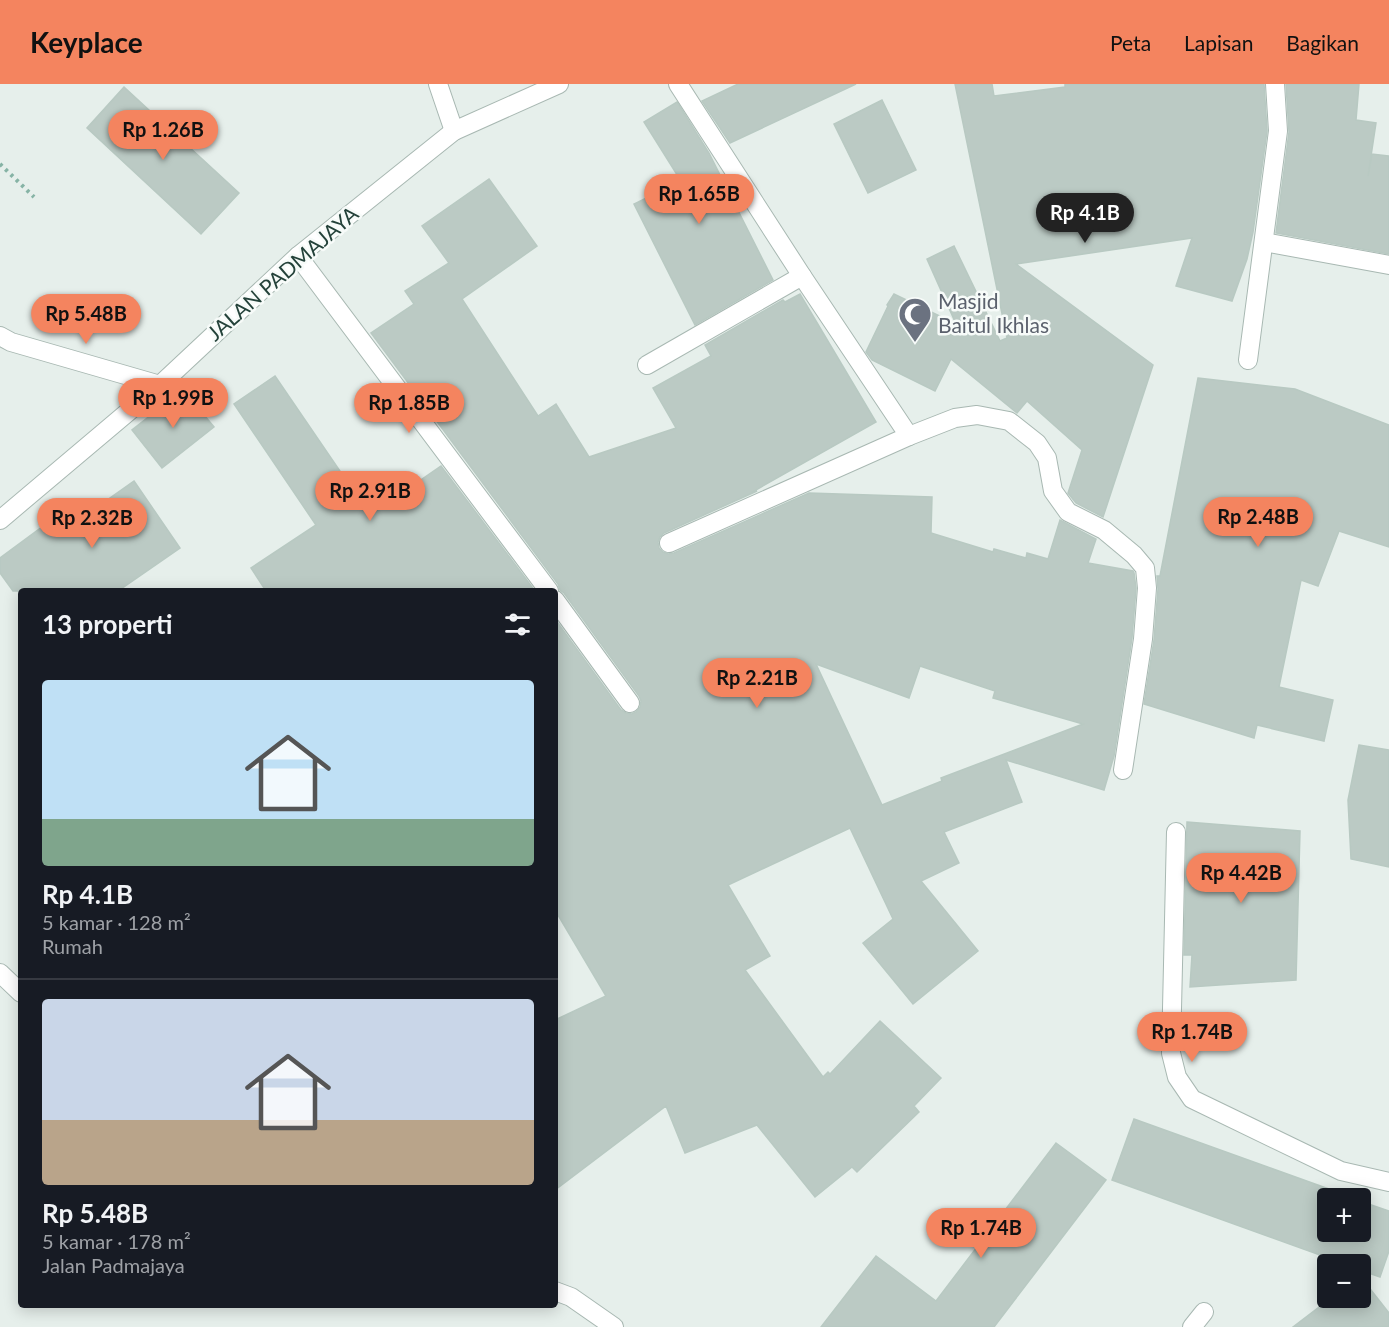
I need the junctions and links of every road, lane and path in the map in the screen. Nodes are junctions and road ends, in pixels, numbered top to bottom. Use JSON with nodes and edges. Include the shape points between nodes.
{"nodes":[{"id":1,"x":438,"y":84,"type":"edge"},
{"id":2,"x":559,"y":84,"type":"edge"},
{"id":3,"x":678,"y":84,"type":"edge"},
{"id":4,"x":1275,"y":84,"type":"edge"},
{"id":5,"x":454,"y":130,"type":"junction"},
{"id":6,"x":0,"y":164,"type":"edge"},
{"id":7,"x":34,"y":197,"type":"dead end"},
{"id":8,"x":1263,"y":242,"type":"junction"},
{"id":9,"x":298,"y":256,"type":"junction"},
{"id":10,"x":1389,"y":265,"type":"edge"},
{"id":11,"x":802,"y":276,"type":"junction"},
{"id":12,"x":0,"y":336,"type":"edge"},
{"id":13,"x":1248,"y":360,"type":"dead end"},
{"id":14,"x":647,"y":366,"type":"dead end"},
{"id":15,"x":160,"y":386,"type":"junction"},
{"id":16,"x":909,"y":436,"type":"junction"},
{"id":17,"x":0,"y":520,"type":"edge"},
{"id":18,"x":669,"y":543,"type":"dead end"},
{"id":19,"x":547,"y":588,"type":"edge"},
{"id":20,"x":558,"y":604,"type":"edge"},
{"id":21,"x":630,"y":704,"type":"dead end"},
{"id":22,"x":1124,"y":770,"type":"dead end"},
{"id":23,"x":1176,"y":832,"type":"dead end"},
{"id":24,"x":0,"y":973,"type":"edge"},
{"id":25,"x":18,"y":990,"type":"edge"},
{"id":26,"x":1389,"y":1182,"type":"edge"},
{"id":27,"x":558,"y":1292,"type":"edge"},
{"id":28,"x":1204,"y":1312,"type":"dead end"},
{"id":29,"x":614,"y":1327,"type":"edge"},
{"id":30,"x":1192,"y":1327,"type":"edge"}],
"edges":[{"from":1,"to":5,"type":"street"},
{"from":2,"to":5,"type":"street","name":"JALAN PADMAJAYA"},
{"from":3,"to":11,"type":"street"},
{"from":4,"to":8,"type":"street","via":[[1278,131]]},
{"from":5,"to":9,"type":"street","name":"JALAN PADMAJAYA"},
{"from":6,"to":7,"type":"path"},
{"from":8,"to":10,"type":"street"},
{"from":8,"to":13,"type":"street"},
{"from":9,"to":15,"type":"street","name":"JALAN PADMAJAYA"},
{"from":9,"to":19,"type":"street"},
{"from":11,"to":14,"type":"street"},
{"from":11,"to":16,"type":"street"},
{"from":12,"to":15,"type":"street"},
{"from":15,"to":17,"type":"street","name":"JALAN PADMAJAYA"},
{"from":16,"to":18,"type":"street"},
{"from":16,"to":22,"type":"street","via":[[955,418],[977,415],[1009,421],[1037,443],[1047,458],[1053,490],[1068,512],[1104,531],[1144,568],[1147,588],[1143,639]]},
{"from":20,"to":21,"type":"street"},
{"from":23,"to":26,"type":"street","via":[[1171,1053],[1177,1077],[1192,1099],[1341,1171]]},
{"from":24,"to":25,"type":"street"},
{"from":27,"to":29,"type":"street"},
{"from":28,"to":30,"type":"street"}]}
